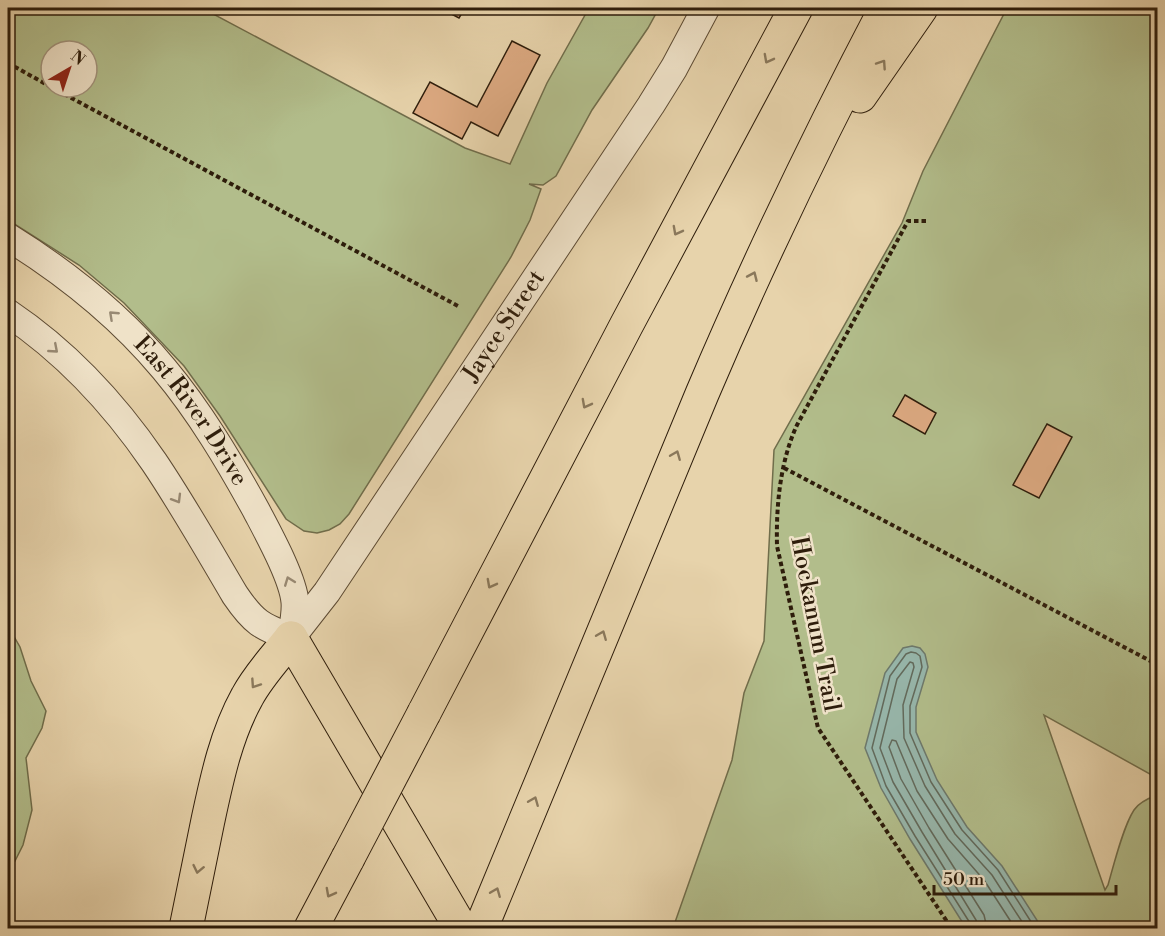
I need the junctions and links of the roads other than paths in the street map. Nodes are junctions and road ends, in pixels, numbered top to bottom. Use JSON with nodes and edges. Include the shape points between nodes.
{"nodes":[{"id":1,"x":706,"y":8,"type":"edge"},
{"id":2,"x":796,"y":8,"type":"edge"},
{"id":3,"x":886,"y":8,"type":"edge"},
{"id":4,"x":921,"y":8,"type":"edge"},
{"id":5,"x":789,"y":199,"type":"junction"},
{"id":6,"x":8,"y":237,"type":"edge"},
{"id":7,"x":8,"y":313,"type":"edge"},
{"id":8,"x":291,"y":638,"type":"junction"},
{"id":9,"x":186,"y":928,"type":"edge"},
{"id":10,"x":311,"y":928,"type":"edge"},
{"id":11,"x":461,"y":928,"type":"edge"},
{"id":12,"x":481,"y":928,"type":"edge"}],
"edges":[{"from":1,"to":8,"type":"street","name":"Jayce Street","via":[[651,105],[327,592]]},
{"from":2,"to":10,"type":"main road","one_way":true,"bridge":true},
{"from":3,"to":5,"type":"main road"},
{"from":5,"to":4,"type":"main road","one_way":true},
{"from":12,"to":5,"type":"main road","one_way":true,"via":[[710,374]]},
{"from":8,"to":6,"type":"street","name":"East River Drive","one_way":true,"via":[[295,604],[289,580],[248,496],[198,413],[162,366],[105,308]]},
{"from":7,"to":8,"type":"street","one_way":true,"via":[[91,383],[156,464],[249,615]]},
{"from":8,"to":9,"type":"main road","one_way":true,"via":[[250,691],[229,738],[217,777]]},
{"from":8,"to":11,"type":"main road"}]}
